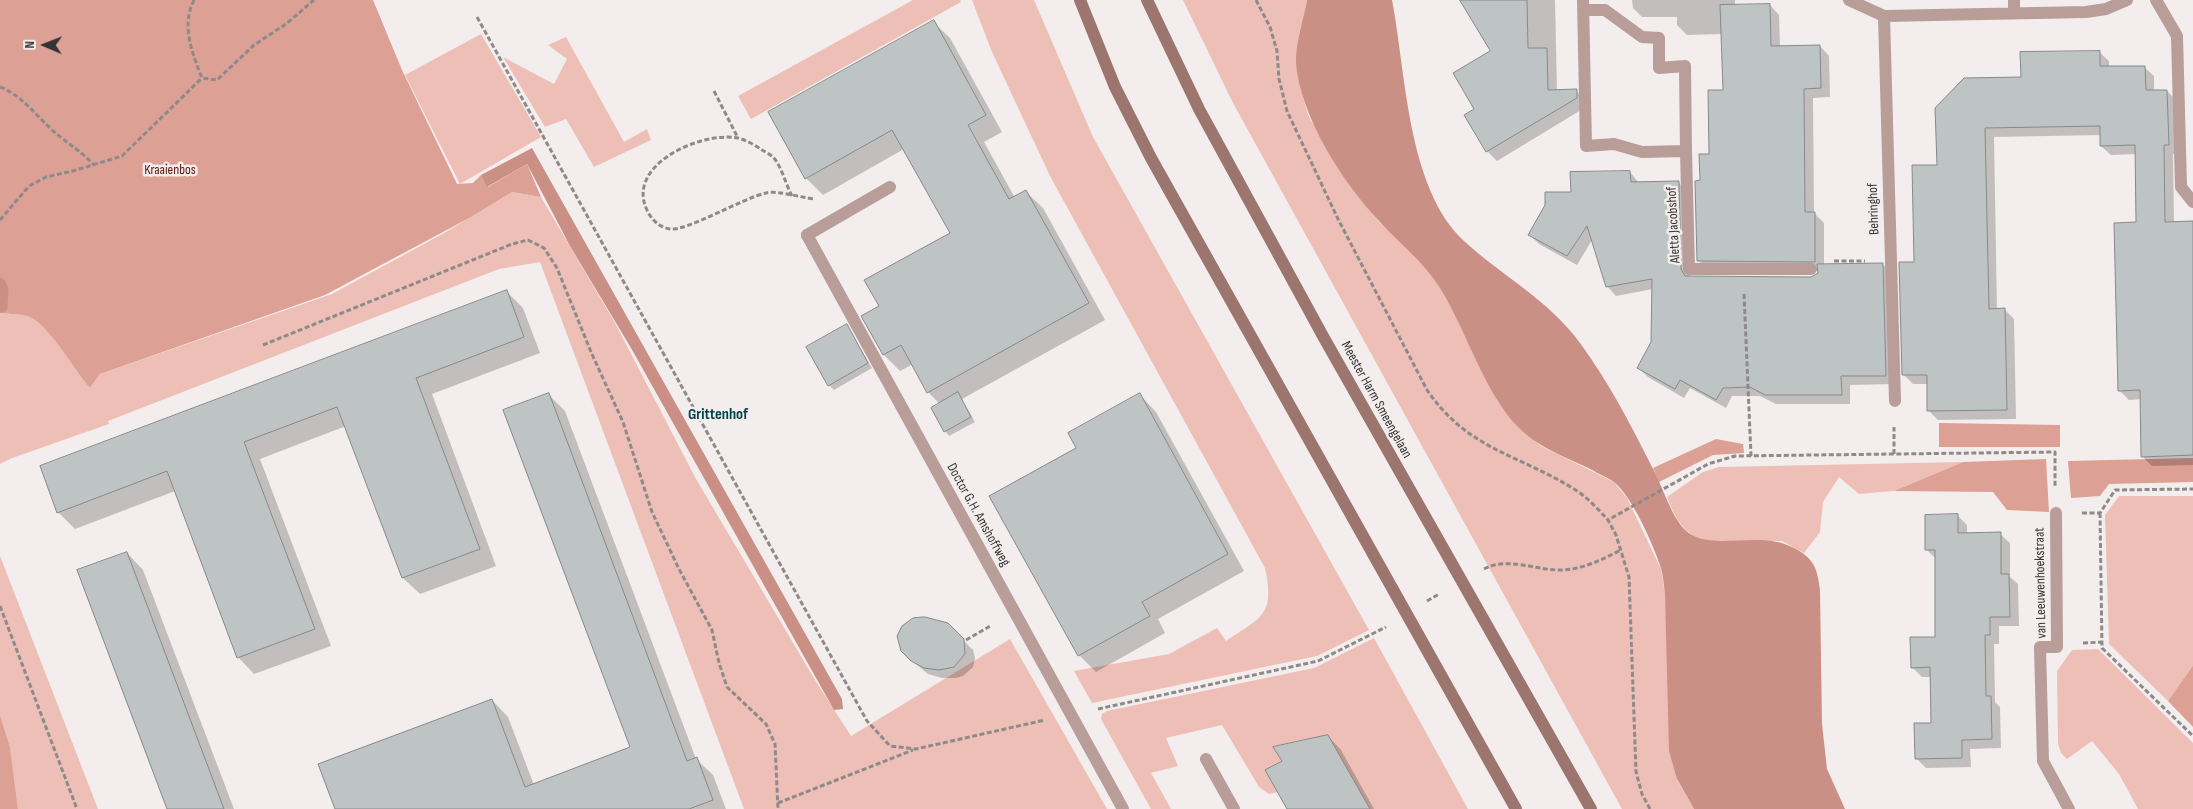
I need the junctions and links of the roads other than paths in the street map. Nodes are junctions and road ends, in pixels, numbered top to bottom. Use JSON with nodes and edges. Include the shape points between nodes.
{"nodes":[{"id":1,"x":1080,"y":0,"type":"edge"},
{"id":2,"x":1148,"y":0,"type":"edge"},
{"id":3,"x":1849,"y":0,"type":"edge"},
{"id":4,"x":2014,"y":0,"type":"edge"},
{"id":5,"x":2127,"y":0,"type":"edge"},
{"id":6,"x":2156,"y":0,"type":"edge"},
{"id":7,"x":1584,"y":5,"type":"edge"},
{"id":8,"x":2014,"y":13,"type":"junction"},
{"id":9,"x":1884,"y":16,"type":"junction"},
{"id":10,"x":1686,"y":151,"type":"junction"},
{"id":11,"x":890,"y":187,"type":"dead end"},
{"id":12,"x":2193,"y":202,"type":"edge"},
{"id":13,"x":1811,"y":269,"type":"road end"},
{"id":14,"x":1895,"y":401,"type":"dead end"},
{"id":15,"x":2056,"y":513,"type":"road end"},
{"id":16,"x":1206,"y":759,"type":"dead end"},
{"id":17,"x":1123,"y":809,"type":"edge"},
{"id":18,"x":1234,"y":809,"type":"edge"},
{"id":19,"x":1516,"y":809,"type":"edge"},
{"id":20,"x":1591,"y":809,"type":"edge"},
{"id":21,"x":2069,"y":809,"type":"edge"}],
"edges":[{"from":1,"to":19,"type":"street","via":[[1115,87],[1152,158]]},
{"from":2,"to":20,"type":"street","name":"Meester Harm Smeengelaan","via":[[1198,109]]},
{"from":3,"to":9,"type":"street"},
{"from":4,"to":8,"type":"street"},
{"from":5,"to":8,"type":"street","via":[[2106,9],[2086,12]]},
{"from":6,"to":12,"type":"street","via":[[2177,36],[2181,187]]},
{"from":7,"to":10,"type":"street","name":"Aletta Jacobshof","via":[[1605,10],[1642,37],[1659,38],[1659,68],[1685,66]]},
{"from":7,"to":10,"type":"street","name":"Aletta Jacobshof","via":[[1586,146],[1614,144],[1642,152]]},
{"from":8,"to":9,"type":"street"},
{"from":9,"to":14,"type":"street","name":"Behringhof"},
{"from":10,"to":13,"type":"street","name":"Aletta Jacobshof","via":[[1688,269]]},
{"from":11,"to":17,"type":"street","name":"Doctor G.H. Amshoffweg","via":[[807,234]]},
{"from":15,"to":21,"type":"street","name":"van Leeuwenhoekstraat","via":[[2057,647],[2040,647],[2043,761]]},
{"from":16,"to":18,"type":"street"}]}
